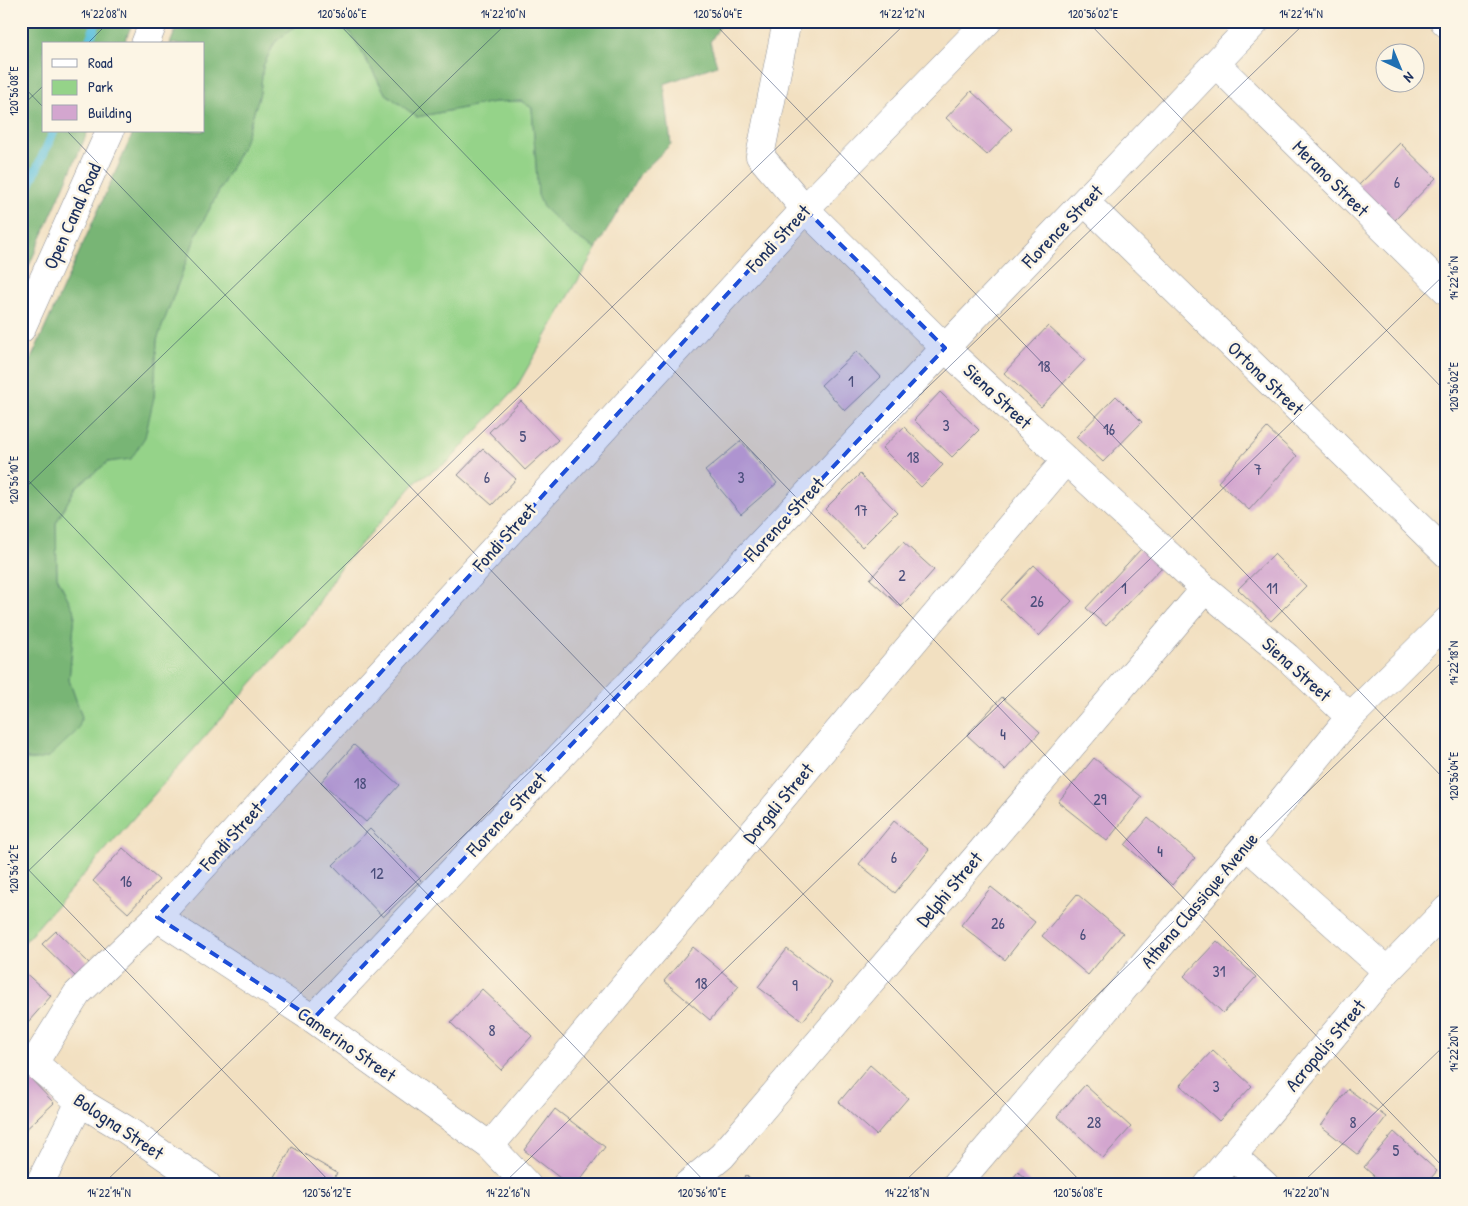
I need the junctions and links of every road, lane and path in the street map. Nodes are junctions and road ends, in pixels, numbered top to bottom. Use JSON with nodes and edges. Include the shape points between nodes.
{"nodes":[{"id":1,"x":154,"y":21,"type":"edge"},
{"id":2,"x":787,"y":21,"type":"edge"},
{"id":3,"x":988,"y":21,"type":"edge"},
{"id":4,"x":1256,"y":21,"type":"edge"},
{"id":5,"x":146,"y":42,"type":"edge"},
{"id":6,"x":1216,"y":64,"type":"junction"},
{"id":7,"x":110,"y":132,"type":"edge"},
{"id":8,"x":1085,"y":202,"type":"junction"},
{"id":9,"x":804,"y":209,"type":"junction"},
{"id":10,"x":1447,"y":291,"type":"edge"},
{"id":11,"x":21,"y":329,"type":"edge"},
{"id":12,"x":945,"y":348,"type":"junction"},
{"id":13,"x":1066,"y":460,"type":"junction"},
{"id":14,"x":1447,"y":554,"type":"edge"},
{"id":15,"x":1205,"y":588,"type":"junction"},
{"id":16,"x":1447,"y":622,"type":"edge"},
{"id":17,"x":1350,"y":717,"type":"junction"},
{"id":18,"x":1246,"y":845,"type":"junction"},
{"id":19,"x":1447,"y":909,"type":"edge"},
{"id":20,"x":157,"y":917,"type":"junction"},
{"id":21,"x":1387,"y":971,"type":"junction"},
{"id":22,"x":313,"y":1020,"type":"junction"},
{"id":23,"x":34,"y":1063,"type":"joint"},
{"id":24,"x":80,"y":1102,"type":"junction"},
{"id":25,"x":490,"y":1146,"type":"junction"},
{"id":26,"x":1232,"y":1155,"type":"junction"},
{"id":27,"x":39,"y":1185,"type":"edge"},
{"id":28,"x":207,"y":1185,"type":"edge"},
{"id":29,"x":527,"y":1185,"type":"edge"},
{"id":30,"x":687,"y":1185,"type":"edge"},
{"id":31,"x":956,"y":1185,"type":"edge"},
{"id":32,"x":1208,"y":1185,"type":"edge"},
{"id":33,"x":1265,"y":1185,"type":"edge"}],
"edges":[{"from":1,"to":5,"type":"street"},
{"from":2,"to":9,"type":"street","name":"Siena Street","via":[[760,156]]},
{"from":3,"to":9,"type":"street","name":"Fondi Street"},
{"from":4,"to":6,"type":"street","name":"Florence Street"},
{"from":6,"to":8,"type":"street","name":"Florence Street"},
{"from":6,"to":10,"type":"street","name":"Merano Street"},
{"from":7,"to":11,"type":"street","name":"Open Canal Road"},
{"from":8,"to":12,"type":"street","name":"Florence Street"},
{"from":8,"to":14,"type":"street","name":"Ortona Street"},
{"from":9,"to":12,"type":"street","name":"Siena Street"},
{"from":9,"to":20,"type":"street","name":"Fondi Street"},
{"from":12,"to":13,"type":"street","name":"Siena Street"},
{"from":12,"to":22,"type":"street","name":"Florence Street"},
{"from":13,"to":15,"type":"street","name":"Siena Street"},
{"from":13,"to":25,"type":"street","name":"Dorgali Street"},
{"from":15,"to":17,"type":"street","name":"Siena Street"},
{"from":15,"to":30,"type":"street","name":"Delphi Street","via":[[722,1156]]},
{"from":16,"to":17,"type":"street","name":"Athena Classique Avenue"},
{"from":17,"to":18,"type":"street","name":"Athena Classique Avenue"},
{"from":18,"to":21,"type":"street"},
{"from":18,"to":31,"type":"street","name":"Athena Classique Avenue"},
{"from":19,"to":21,"type":"street","name":"Acropolis Street"},
{"from":20,"to":22,"type":"street","name":"Camerino Street"},
{"from":20,"to":23,"type":"street","name":"Fondi Street","via":[[77,994]]},
{"from":21,"to":26,"type":"street","name":"Acropolis Street"},
{"from":22,"to":25,"type":"street","name":"Camerino Street"},
{"from":23,"to":24,"type":"street","name":"Bologna Street"},
{"from":24,"to":27,"type":"street"},
{"from":24,"to":28,"type":"street","name":"Bologna Street"},
{"from":25,"to":29,"type":"street","name":"Camerino Street"},
{"from":26,"to":32,"type":"street","name":"Acropolis Street"},
{"from":26,"to":33,"type":"street"}]}
